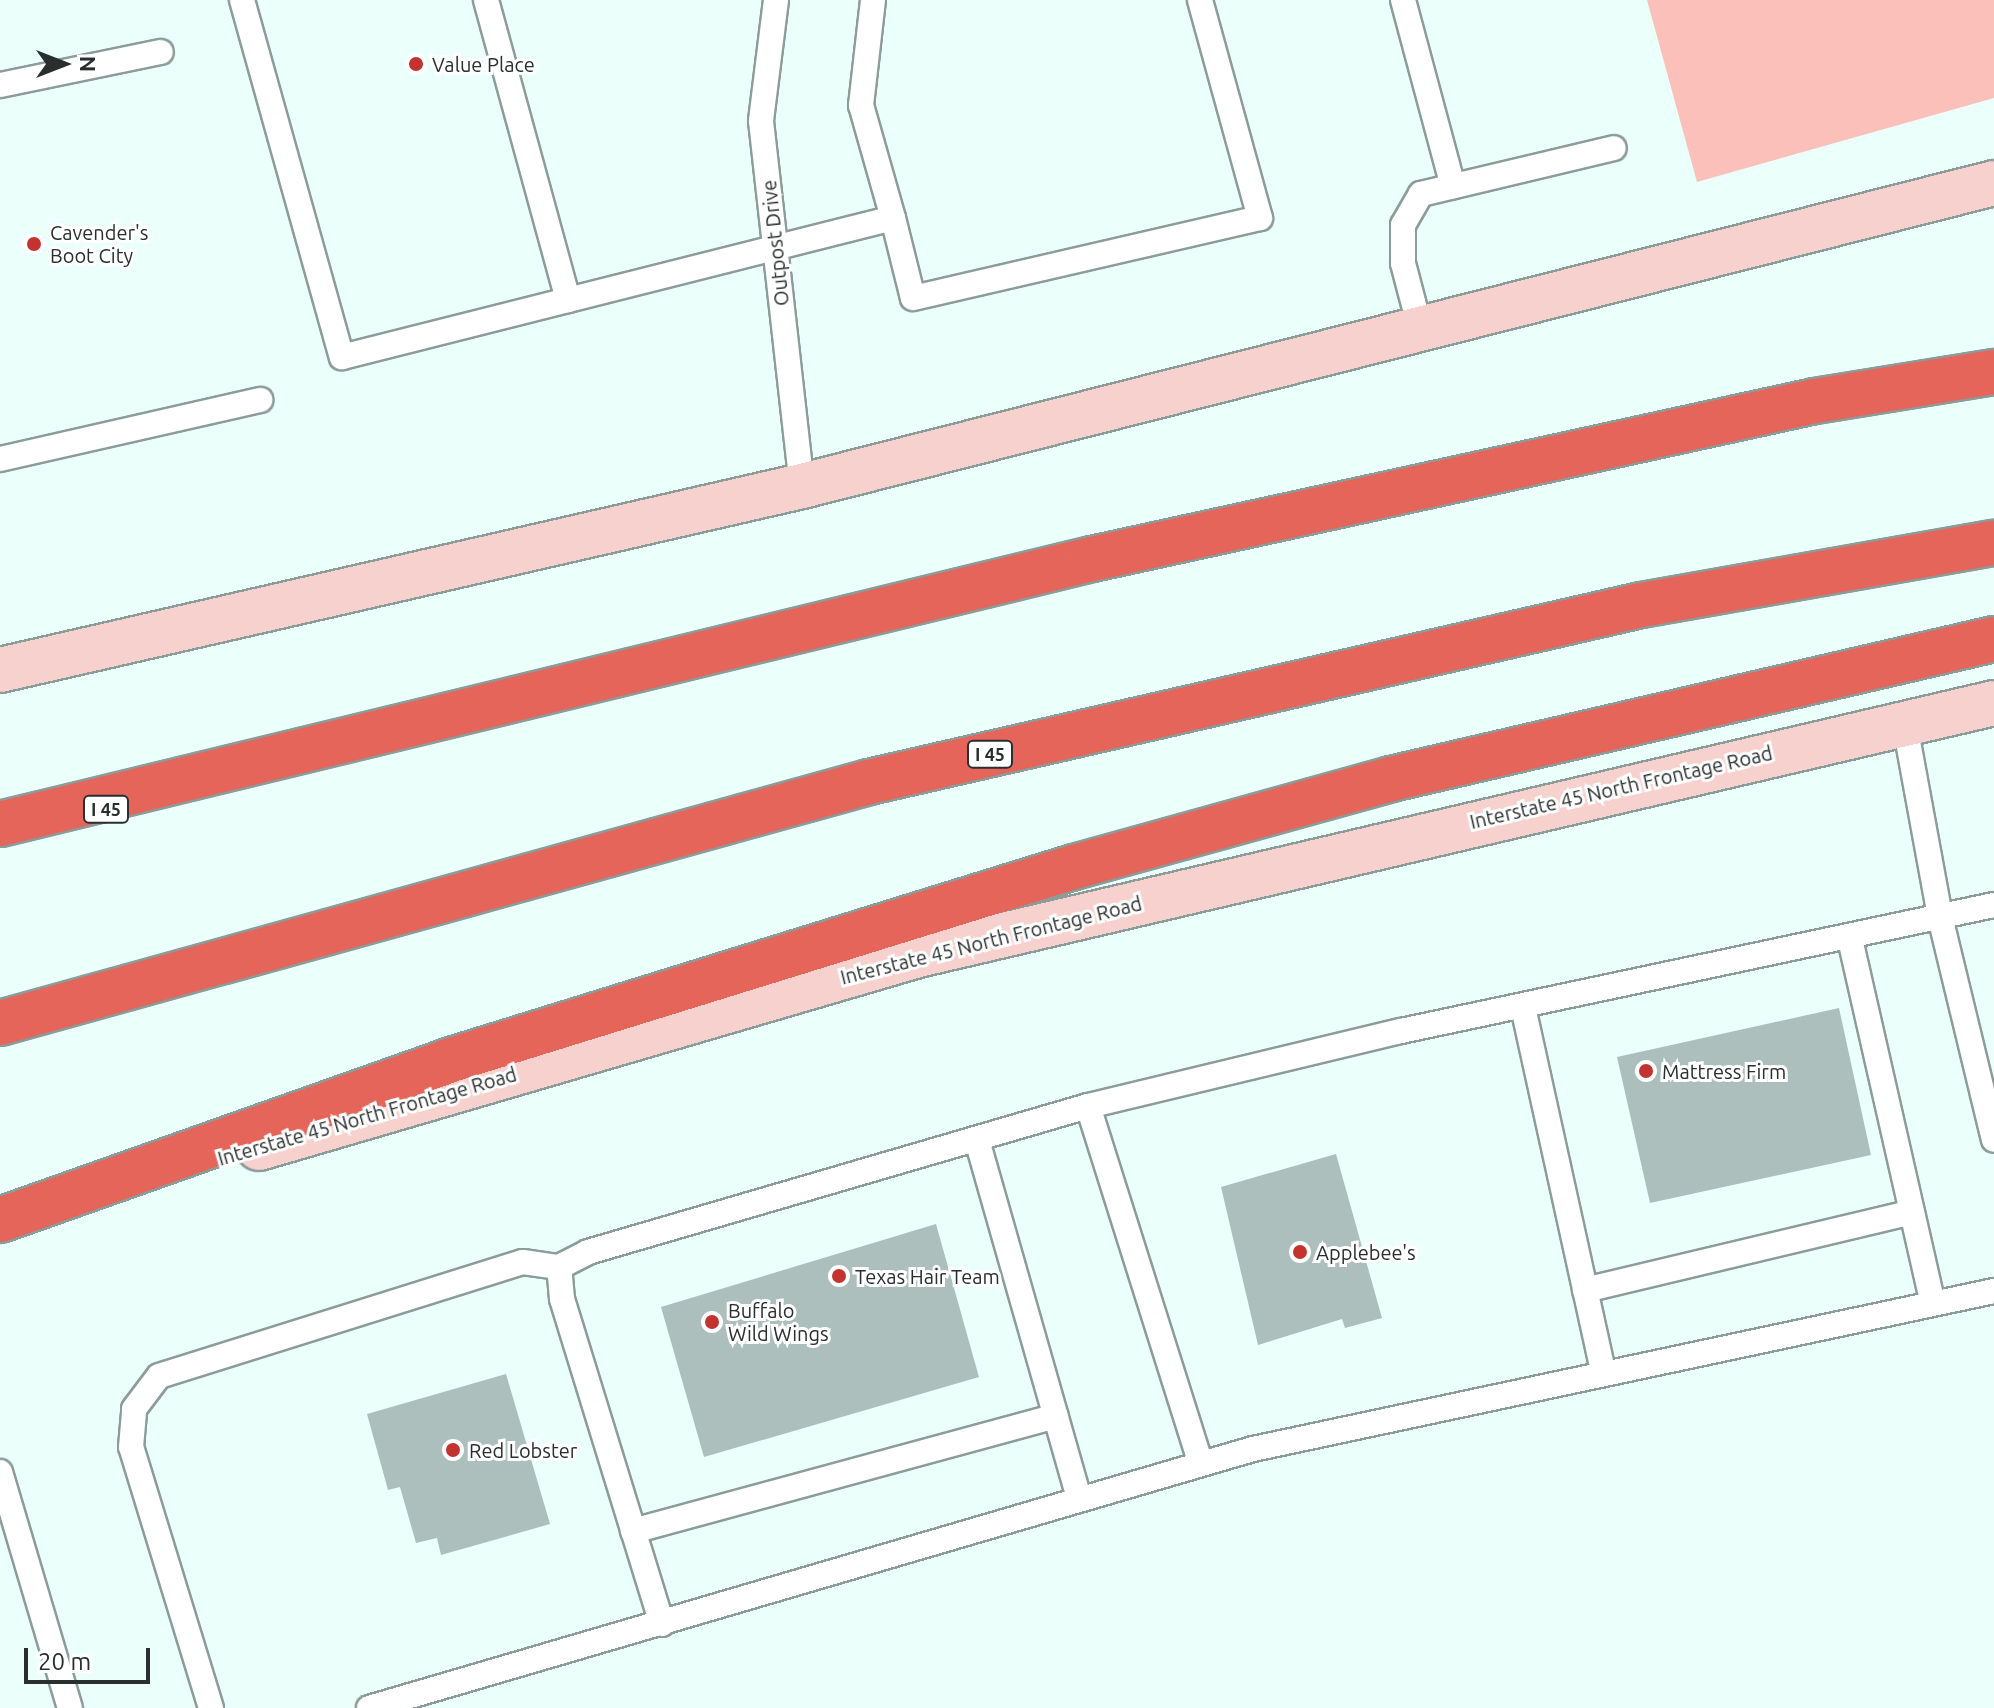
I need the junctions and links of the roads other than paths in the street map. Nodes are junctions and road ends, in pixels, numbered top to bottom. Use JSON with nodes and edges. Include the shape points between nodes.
{"nodes":[{"id":1,"x":242,"y":0,"type":"edge"},
{"id":2,"x":486,"y":0,"type":"edge"},
{"id":3,"x":776,"y":0,"type":"edge"},
{"id":4,"x":873,"y":0,"type":"edge"},
{"id":5,"x":1200,"y":0,"type":"edge"},
{"id":6,"x":1403,"y":0,"type":"edge"},
{"id":7,"x":161,"y":52,"type":"dead end"},
{"id":8,"x":0,"y":85,"type":"edge"},
{"id":9,"x":1614,"y":148,"type":"dead end"},
{"id":10,"x":1994,"y":183,"type":"edge"},
{"id":11,"x":1453,"y":186,"type":"junction"},
{"id":12,"x":893,"y":218,"type":"junction"},
{"id":13,"x":775,"y":248,"type":"junction"},
{"id":14,"x":568,"y":300,"type":"junction"},
{"id":15,"x":1420,"y":328,"type":"junction"},
{"id":16,"x":1994,"y":372,"type":"edge"},
{"id":17,"x":260,"y":400,"type":"dead end"},
{"id":18,"x":0,"y":459,"type":"edge"},
{"id":19,"x":802,"y":486,"type":"junction"},
{"id":20,"x":1994,"y":543,"type":"edge"},
{"id":21,"x":1994,"y":639,"type":"edge"},
{"id":22,"x":0,"y":670,"type":"edge"},
{"id":23,"x":1994,"y":703,"type":"edge"},
{"id":24,"x":1904,"y":720,"type":"junction"},
{"id":25,"x":213,"y":773,"type":"junction"},
{"id":26,"x":0,"y":824,"type":"edge"},
{"id":27,"x":0,"y":845,"type":"edge"},
{"id":28,"x":1994,"y":905,"type":"edge"},
{"id":29,"x":1941,"y":921,"type":"junction"},
{"id":30,"x":1850,"y":939,"type":"junction"},
{"id":31,"x":1523,"y":1007,"type":"junction"},
{"id":32,"x":0,"y":1023,"type":"edge"},
{"id":33,"x":1088,"y":1106,"type":"junction"},
{"id":34,"x":977,"y":1140,"type":"junction"},
{"id":35,"x":1994,"y":1140,"type":"edge"},
{"id":36,"x":1912,"y":1212,"type":"junction"},
{"id":37,"x":0,"y":1222,"type":"edge"},
{"id":38,"x":559,"y":1267,"type":"junction"},
{"id":39,"x":1585,"y":1290,"type":"junction"},
{"id":40,"x":1994,"y":1291,"type":"edge"},
{"id":41,"x":1933,"y":1303,"type":"junction"},
{"id":42,"x":1603,"y":1370,"type":"junction"},
{"id":43,"x":1056,"y":1416,"type":"junction"},
{"id":44,"x":1201,"y":1464,"type":"junction"},
{"id":45,"x":0,"y":1472,"type":"edge"},
{"id":46,"x":1079,"y":1499,"type":"junction"},
{"id":47,"x":633,"y":1531,"type":"junction"},
{"id":48,"x":662,"y":1624,"type":"junction"},
{"id":49,"x":70,"y":1708,"type":"edge"},
{"id":50,"x":211,"y":1708,"type":"edge"},
{"id":51,"x":369,"y":1708,"type":"edge"}],
"edges":[{"from":1,"to":14,"type":"lane","via":[[342,357]]},
{"from":2,"to":14,"type":"lane"},
{"from":3,"to":13,"type":"lane","name":"Outpost Drive","via":[[761,121]]},
{"from":4,"to":12,"type":"lane","via":[[861,105]]},
{"from":5,"to":12,"type":"lane","via":[[1260,218],[913,298]]},
{"from":6,"to":11,"type":"lane"},
{"from":7,"to":8,"type":"lane"},
{"from":9,"to":11,"type":"lane"},
{"from":10,"to":15,"type":"main road"},
{"from":11,"to":15,"type":"lane","via":[[1421,194],[1403,225],[1403,263]]},
{"from":12,"to":13,"type":"lane"},
{"from":13,"to":14,"type":"lane"},
{"from":13,"to":19,"type":"lane","name":"Outpost Drive"},
{"from":15,"to":19,"type":"main road"},
{"from":16,"to":25,"type":"highway","number":"I 45","via":[[1815,401],[1092,559]]},
{"from":17,"to":18,"type":"lane"},
{"from":19,"to":22,"type":"main road"},
{"from":20,"to":32,"type":"highway","number":"I 45","via":[[1641,605],[869,782]]},
{"from":21,"to":37,"type":"highway","via":[[1391,779],[1074,867],[448,1061]]},
{"from":23,"to":24,"type":"main road","name":"Interstate 45 North Frontage Road"},
{"from":24,"to":29,"type":"lane"},
{"from":24,"to":37,"type":"main road","name":"Interstate 45 North Frontage Road","via":[[918,955]]},
{"from":25,"to":26,"type":"highway"},
{"from":25,"to":27,"type":"highway","number":"I 45"},
{"from":28,"to":29,"type":"lane"},
{"from":29,"to":30,"type":"lane"},
{"from":29,"to":35,"type":"lane"},
{"from":30,"to":31,"type":"lane"},
{"from":30,"to":36,"type":"lane"},
{"from":31,"to":33,"type":"lane"},
{"from":31,"to":39,"type":"lane"},
{"from":33,"to":34,"type":"lane"},
{"from":33,"to":44,"type":"lane"},
{"from":34,"to":38,"type":"lane","via":[[588,1252]]},
{"from":34,"to":43,"type":"lane"},
{"from":36,"to":39,"type":"lane"},
{"from":36,"to":41,"type":"lane"},
{"from":38,"to":47,"type":"lane","via":[[562,1299]]},
{"from":38,"to":50,"type":"lane","via":[[523,1262],[159,1376],[134,1409],[131,1447]]},
{"from":39,"to":42,"type":"lane"},
{"from":40,"to":41,"type":"lane"},
{"from":41,"to":42,"type":"lane"},
{"from":42,"to":44,"type":"lane"},
{"from":43,"to":46,"type":"lane"},
{"from":43,"to":47,"type":"lane"},
{"from":44,"to":46,"type":"lane"},
{"from":45,"to":49,"type":"lane"},
{"from":46,"to":48,"type":"lane"},
{"from":47,"to":48,"type":"lane"},
{"from":48,"to":51,"type":"lane"}]}
